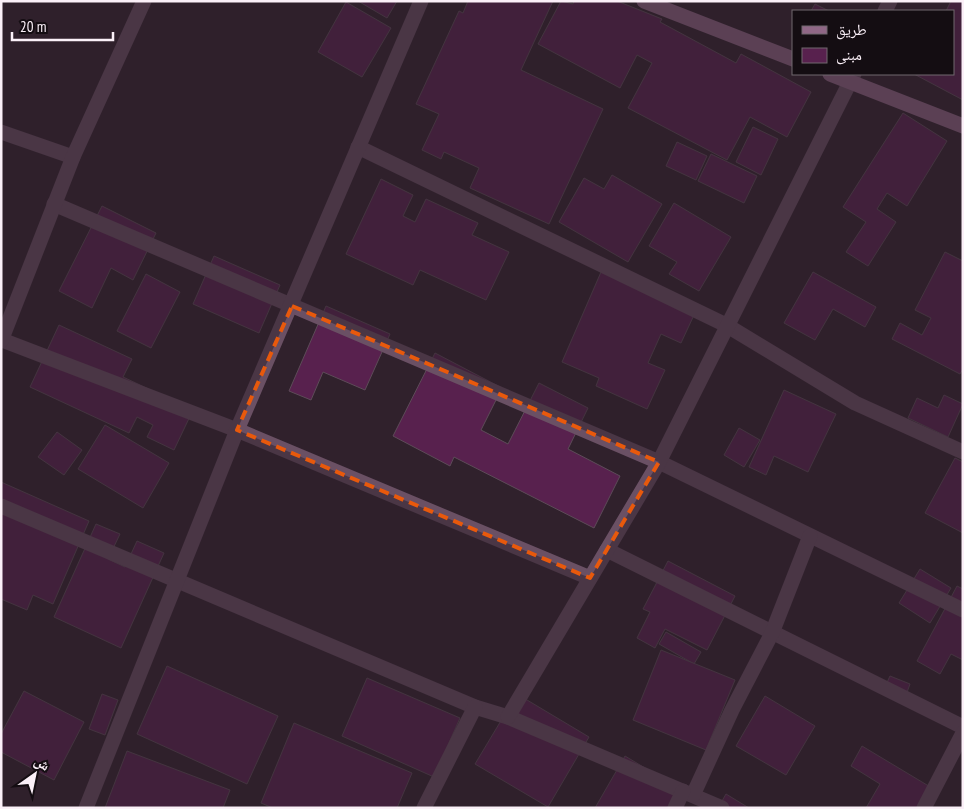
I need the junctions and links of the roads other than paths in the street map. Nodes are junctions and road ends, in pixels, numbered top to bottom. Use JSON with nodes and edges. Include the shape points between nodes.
{"nodes":[{"id":1,"x":144,"y":1,"type":"edge"},
{"id":2,"x":421,"y":1,"type":"edge"},
{"id":3,"x":644,"y":1,"type":"edge"},
{"id":4,"x":792,"y":59,"type":"edge"},
{"id":5,"x":836,"y":75,"type":"edge"},
{"id":6,"x":852,"y":78,"type":"edge"},
{"id":7,"x":963,"y":126,"type":"edge"},
{"id":8,"x":1,"y":132,"type":"edge"},
{"id":9,"x":358,"y":147,"type":"junction"},
{"id":10,"x":73,"y":157,"type":"junction"},
{"id":11,"x":54,"y":204,"type":"junction"},
{"id":12,"x":292,"y":306,"type":"junction"},
{"id":13,"x":726,"y":325,"type":"junction"},
{"id":14,"x":2,"y":341,"type":"edge"},
{"id":15,"x":237,"y":430,"type":"junction"},
{"id":16,"x":963,"y":452,"type":"edge"},
{"id":17,"x":659,"y":462,"type":"junction"},
{"id":18,"x":1,"y":506,"type":"edge"},
{"id":19,"x":810,"y":536,"type":"junction"},
{"id":20,"x":607,"y":550,"type":"junction"},
{"id":21,"x":590,"y":578,"type":"junction"},
{"id":22,"x":176,"y":581,"type":"junction"},
{"id":23,"x":963,"y":610,"type":"edge"},
{"id":24,"x":772,"y":634,"type":"junction"},
{"id":25,"x":475,"y":707,"type":"junction"},
{"id":26,"x":508,"y":717,"type":"junction"},
{"id":27,"x":963,"y":728,"type":"edge"},
{"id":28,"x":963,"y":733,"type":"edge"},
{"id":29,"x":688,"y":793,"type":"junction"},
{"id":30,"x":86,"y":808,"type":"edge"},
{"id":31,"x":424,"y":808,"type":"edge"},
{"id":32,"x":675,"y":808,"type":"edge"},
{"id":33,"x":722,"y":808,"type":"edge"},
{"id":34,"x":924,"y":808,"type":"edge"}],
"edges":[{"from":1,"to":10,"type":"street"},
{"from":2,"to":9,"type":"street"},
{"from":3,"to":4,"type":"main road"},
{"from":5,"to":6,"type":"main road"},
{"from":6,"to":7,"type":"main road"},
{"from":6,"to":13,"type":"street"},
{"from":8,"to":10,"type":"street"},
{"from":9,"to":12,"type":"street"},
{"from":9,"to":13,"type":"street"},
{"from":10,"to":11,"type":"street"},
{"from":11,"to":12,"type":"street"},
{"from":11,"to":14,"type":"street"},
{"from":12,"to":15,"type":"street"},
{"from":12,"to":17,"type":"street"},
{"from":13,"to":16,"type":"street","via":[[855,403]]},
{"from":13,"to":17,"type":"street"},
{"from":14,"to":15,"type":"street"},
{"from":15,"to":21,"type":"street"},
{"from":15,"to":22,"type":"street"},
{"from":17,"to":19,"type":"street"},
{"from":17,"to":20,"type":"street"},
{"from":18,"to":22,"type":"street"},
{"from":19,"to":23,"type":"street"},
{"from":19,"to":24,"type":"street"},
{"from":20,"to":21,"type":"street"},
{"from":20,"to":24,"type":"street"},
{"from":21,"to":26,"type":"street"},
{"from":22,"to":25,"type":"street"},
{"from":22,"to":30,"type":"street"},
{"from":24,"to":27,"type":"street"},
{"from":24,"to":29,"type":"street"},
{"from":25,"to":26,"type":"street"},
{"from":25,"to":31,"type":"street"},
{"from":26,"to":29,"type":"street"},
{"from":28,"to":34,"type":"street"},
{"from":29,"to":32,"type":"street"},
{"from":29,"to":33,"type":"street"}]}
